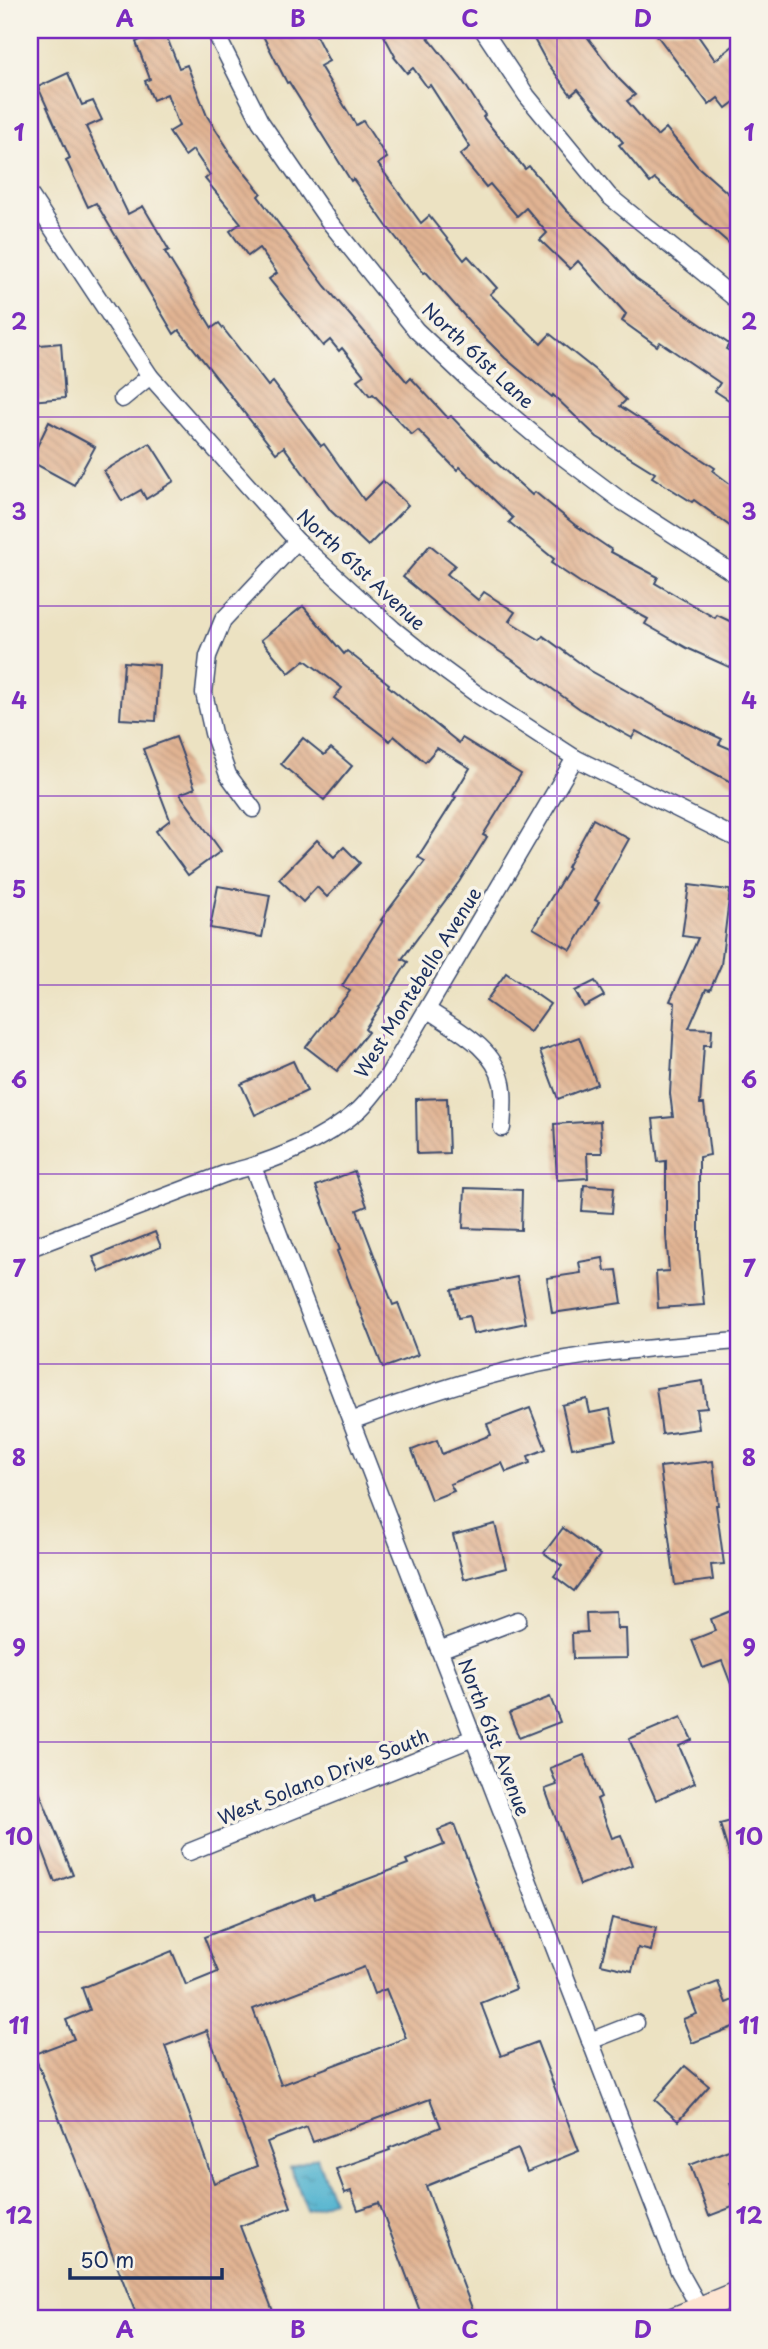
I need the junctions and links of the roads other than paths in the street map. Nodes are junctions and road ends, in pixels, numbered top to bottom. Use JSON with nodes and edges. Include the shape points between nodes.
{"nodes":[{"id":1,"x":214,"y":30,"type":"edge"},
{"id":2,"x":483,"y":30,"type":"edge"},
{"id":3,"x":30,"y":195,"type":"edge"},
{"id":4,"x":738,"y":301,"type":"edge"},
{"id":5,"x":150,"y":376,"type":"junction"},
{"id":6,"x":122,"y":399,"type":"dead end"},
{"id":7,"x":297,"y":541,"type":"junction"},
{"id":8,"x":738,"y":576,"type":"edge"},
{"id":9,"x":575,"y":758,"type":"junction"},
{"id":10,"x":253,"y":810,"type":"dead end"},
{"id":11,"x":738,"y":839,"type":"edge"},
{"id":12,"x":428,"y":1010,"type":"junction"},
{"id":13,"x":502,"y":1128,"type":"dead end"},
{"id":14,"x":253,"y":1167,"type":"junction"},
{"id":15,"x":30,"y":1248,"type":"edge"},
{"id":16,"x":738,"y":1341,"type":"edge"},
{"id":17,"x":351,"y":1421,"type":"junction"},
{"id":18,"x":518,"y":1620,"type":"dead end"},
{"id":19,"x":439,"y":1650,"type":"junction"},
{"id":20,"x":473,"y":1738,"type":"junction"},
{"id":21,"x":189,"y":1852,"type":"dead end"},
{"id":22,"x":636,"y":2023,"type":"dead end"},
{"id":23,"x":590,"y":2041,"type":"junction"},
{"id":24,"x":738,"y":2293,"type":"edge"},
{"id":25,"x":703,"y":2314,"type":"edge"},
{"id":26,"x":674,"y":2319,"type":"edge"}],
"edges":[{"from":1,"to":8,"type":"street","name":"North 61st Lane","via":[[260,121],[328,220],[416,330],[543,442],[623,502]]},
{"from":2,"to":4,"type":"street","via":[[527,96],[609,196]]},
{"from":3,"to":5,"type":"street","name":"North 61st Avenue"},
{"from":5,"to":6,"type":"street"},
{"from":5,"to":7,"type":"street","name":"North 61st Avenue"},
{"from":7,"to":9,"type":"street","name":"North 61st Avenue","via":[[444,670]]},
{"from":7,"to":10,"type":"street","via":[[223,620],[208,656],[204,693],[213,733],[228,775]]},
{"from":9,"to":11,"type":"street"},
{"from":9,"to":12,"type":"street","name":"West Montebello Avenue"},
{"from":12,"to":13,"type":"street","via":[[482,1048],[493,1062],[503,1085]]},
{"from":12,"to":14,"type":"street","name":"West Montebello Avenue","via":[[387,1077],[360,1109],[326,1134]]},
{"from":14,"to":15,"type":"street","name":"West Montebello Avenue","via":[[226,1173]]},
{"from":14,"to":17,"type":"street","name":"North 61st Avenue"},
{"from":16,"to":17,"type":"street","via":[[640,1349],[523,1367],[472,1379]]},
{"from":17,"to":19,"type":"street","name":"North 61st Avenue"},
{"from":18,"to":19,"type":"street"},
{"from":19,"to":20,"type":"street","name":"North 61st Avenue"},
{"from":20,"to":21,"type":"street","name":"West Solano Drive South"},
{"from":20,"to":23,"type":"street","name":"North 61st Avenue"},
{"from":22,"to":23,"type":"street"},
{"from":23,"to":25,"type":"street","name":"North 61st Avenue","via":[[679,2271]]},
{"from":24,"to":25,"type":"main road"},
{"from":25,"to":26,"type":"main road"}]}
